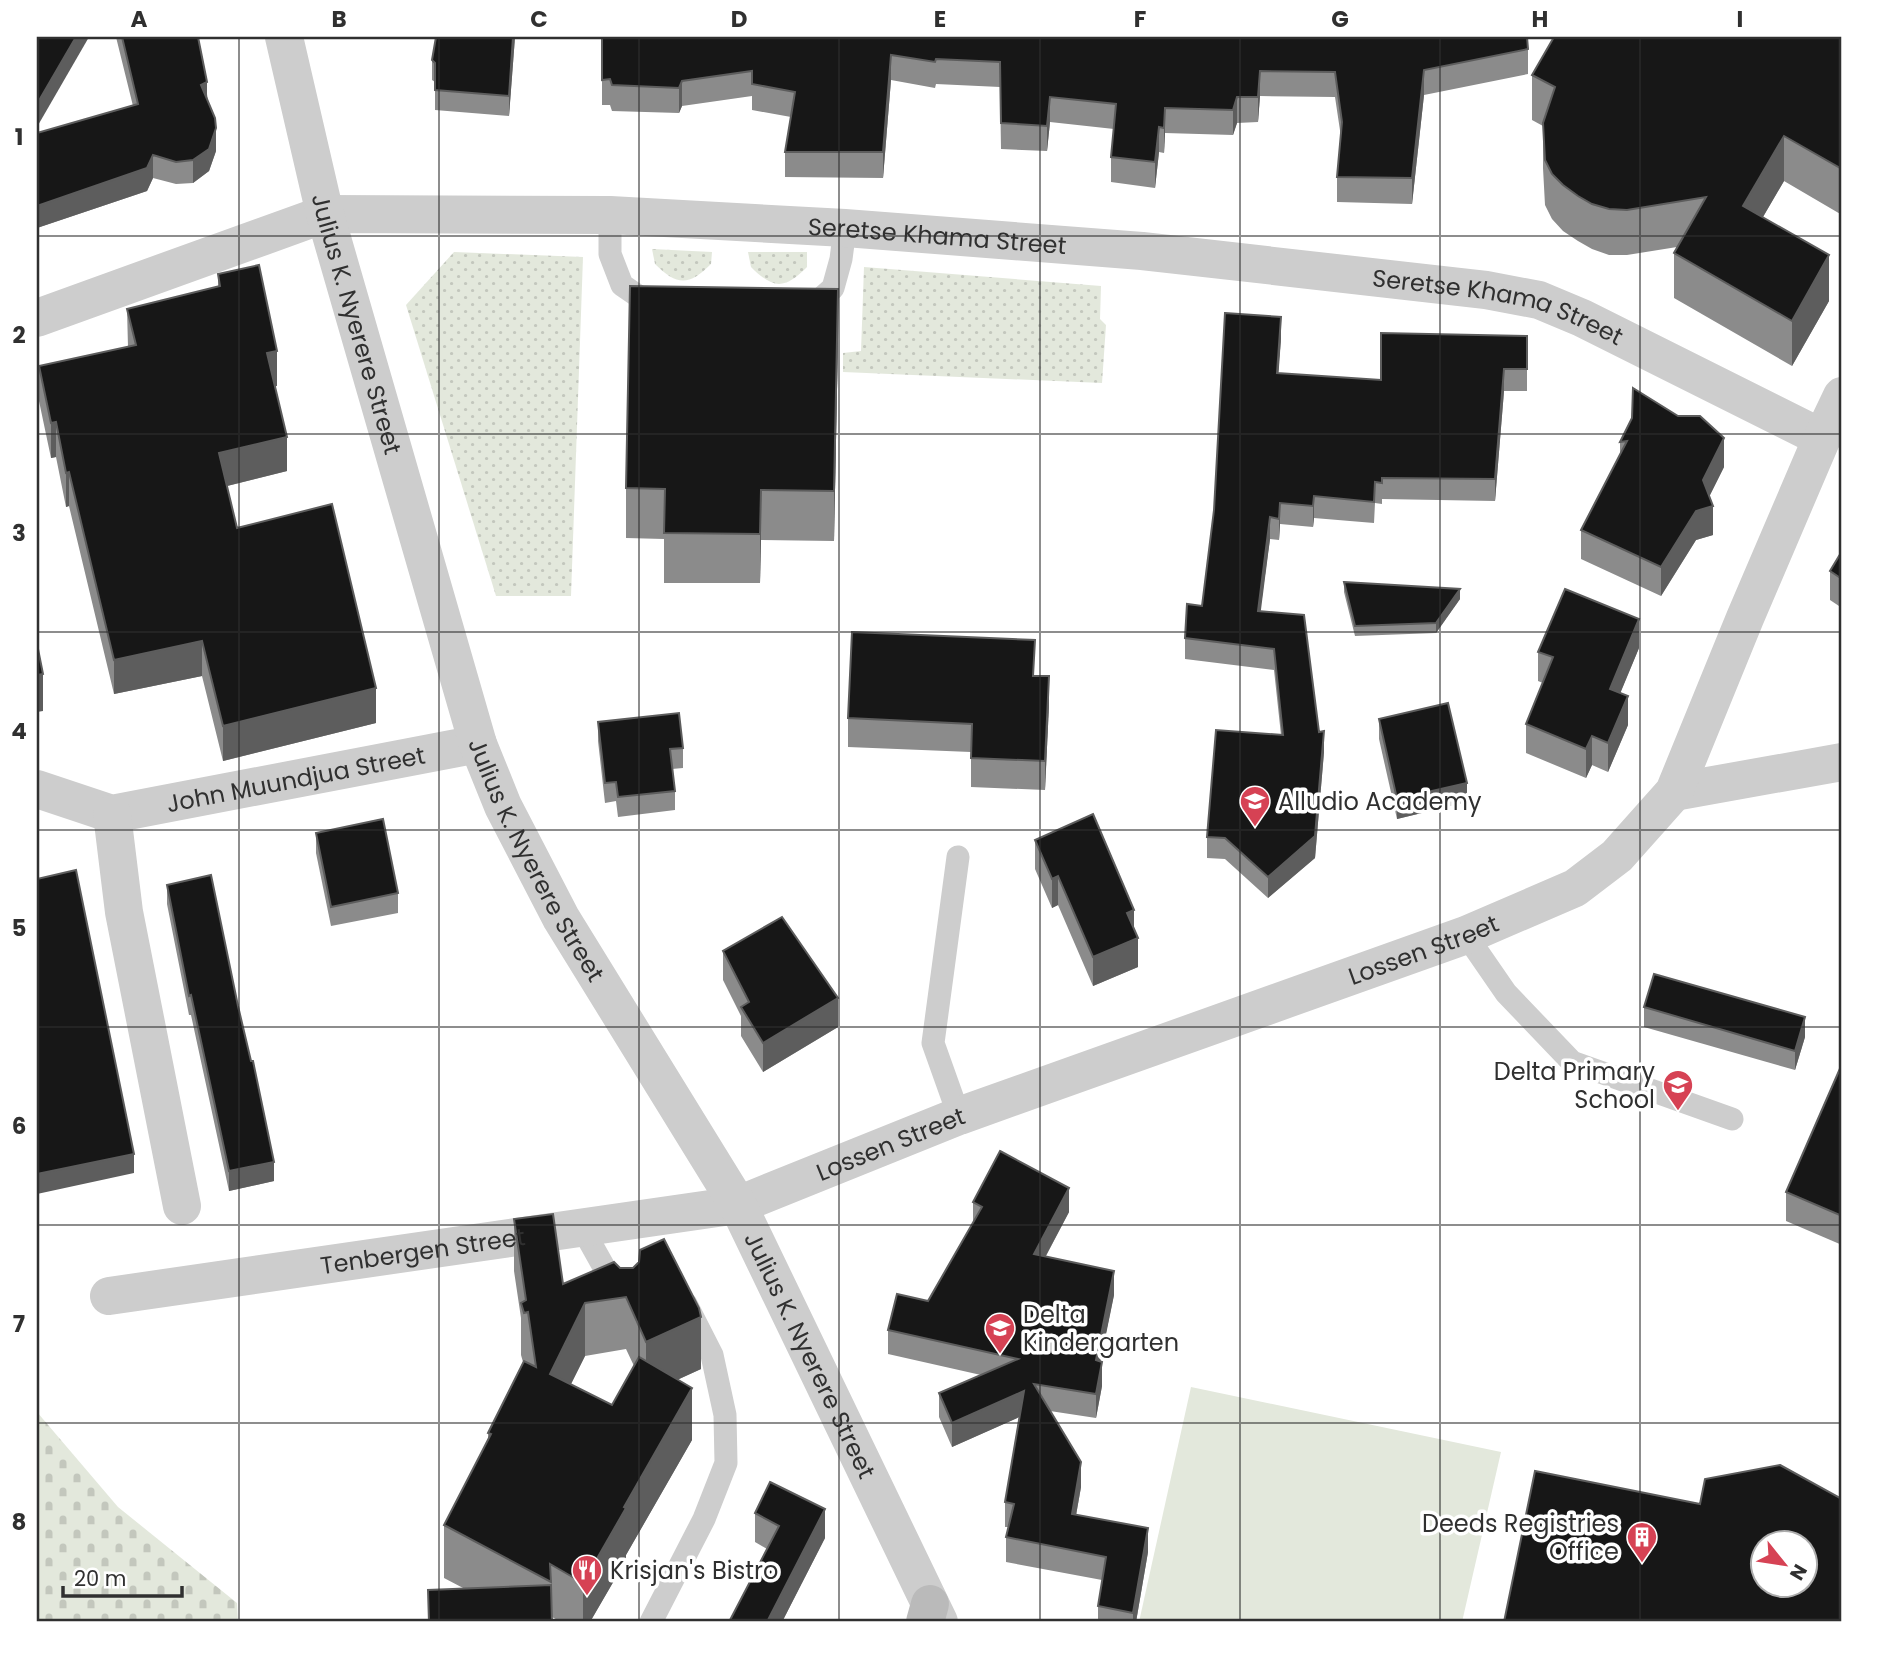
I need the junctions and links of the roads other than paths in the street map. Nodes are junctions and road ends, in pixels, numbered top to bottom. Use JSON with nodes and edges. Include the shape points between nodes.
{"nodes":[{"id":1,"x":284,"y":37,"type":"edge"},
{"id":2,"x":325,"y":214,"type":"junction"},
{"id":3,"x":610,"y":215,"type":"junction"},
{"id":4,"x":845,"y":228,"type":"junction"},
{"id":5,"x":679,"y":307,"type":"edge"},
{"id":6,"x":783,"y":310,"type":"edge"},
{"id":7,"x":37,"y":318,"type":"edge"},
{"id":8,"x":1842,"y":396,"type":"edge"},
{"id":9,"x":1822,"y":438,"type":"junction"},
{"id":10,"x":478,"y":744,"type":"junction"},
{"id":11,"x":1842,"y":762,"type":"edge"},
{"id":12,"x":37,"y":789,"type":"edge"},
{"id":13,"x":1674,"y":792,"type":"junction"},
{"id":14,"x":112,"y":814,"type":"junction"},
{"id":15,"x":958,"y":858,"type":"dead end"},
{"id":16,"x":1466,"y":935,"type":"junction"},
{"id":17,"x":959,"y":1116,"type":"junction"},
{"id":18,"x":1732,"y":1119,"type":"dead end"},
{"id":19,"x":737,"y":1205,"type":"junction"},
{"id":20,"x":182,"y":1206,"type":"dead end"},
{"id":21,"x":581,"y":1226,"type":"junction"},
{"id":22,"x":640,"y":1278,"type":"edge"},
{"id":23,"x":674,"y":1279,"type":"edge"},
{"id":24,"x":109,"y":1296,"type":"dead end"},
{"id":25,"x":931,"y":1616,"type":"edge"},
{"id":26,"x":651,"y":1622,"type":"edge"}],
"edges":[{"from":1,"to":2,"type":"street","name":"Julius K. Nyerere Street"},
{"from":2,"to":3,"type":"street","name":"Seretse Khama Street"},
{"from":2,"to":7,"type":"street","name":"Seretse Khama Street"},
{"from":2,"to":10,"type":"street","name":"Julius K. Nyerere Street"},
{"from":3,"to":4,"type":"street","name":"Seretse Khama Street"},
{"from":3,"to":5,"type":"lane","via":[[610,254],[622,285],[651,307]]},
{"from":4,"to":6,"type":"lane","via":[[833,288],[808,310]]},
{"from":4,"to":9,"type":"street","name":"Seretse Khama Street","via":[[1142,251],[1539,300]]},
{"from":8,"to":9,"type":"street","name":"Lossen Street"},
{"from":9,"to":13,"type":"street","name":"Lossen Street"},
{"from":10,"to":14,"type":"street","name":"John Muundjua Street"},
{"from":10,"to":19,"type":"street","name":"Julius K. Nyerere Street","via":[[503,806],[561,918]]},
{"from":11,"to":13,"type":"street"},
{"from":12,"to":14,"type":"street"},
{"from":13,"to":16,"type":"street","name":"Lossen Street","via":[[1617,856],[1575,888]]},
{"from":14,"to":20,"type":"street","via":[[124,912]]},
{"from":15,"to":17,"type":"lane","via":[[933,1044]]},
{"from":16,"to":17,"type":"street","name":"Lossen Street"},
{"from":16,"to":18,"type":"lane","via":[[1506,993],[1572,1062]]},
{"from":17,"to":19,"type":"street","name":"Lossen Street"},
{"from":19,"to":21,"type":"street","name":"Tenbergen Street"},
{"from":19,"to":25,"type":"street","name":"Julius K. Nyerere Street"},
{"from":21,"to":22,"type":"lane","via":[[622,1299]]},
{"from":21,"to":24,"type":"street","name":"Tenbergen Street"},
{"from":23,"to":26,"type":"lane","via":[[712,1355],[725,1415],[726,1463],[704,1519]]}]}
